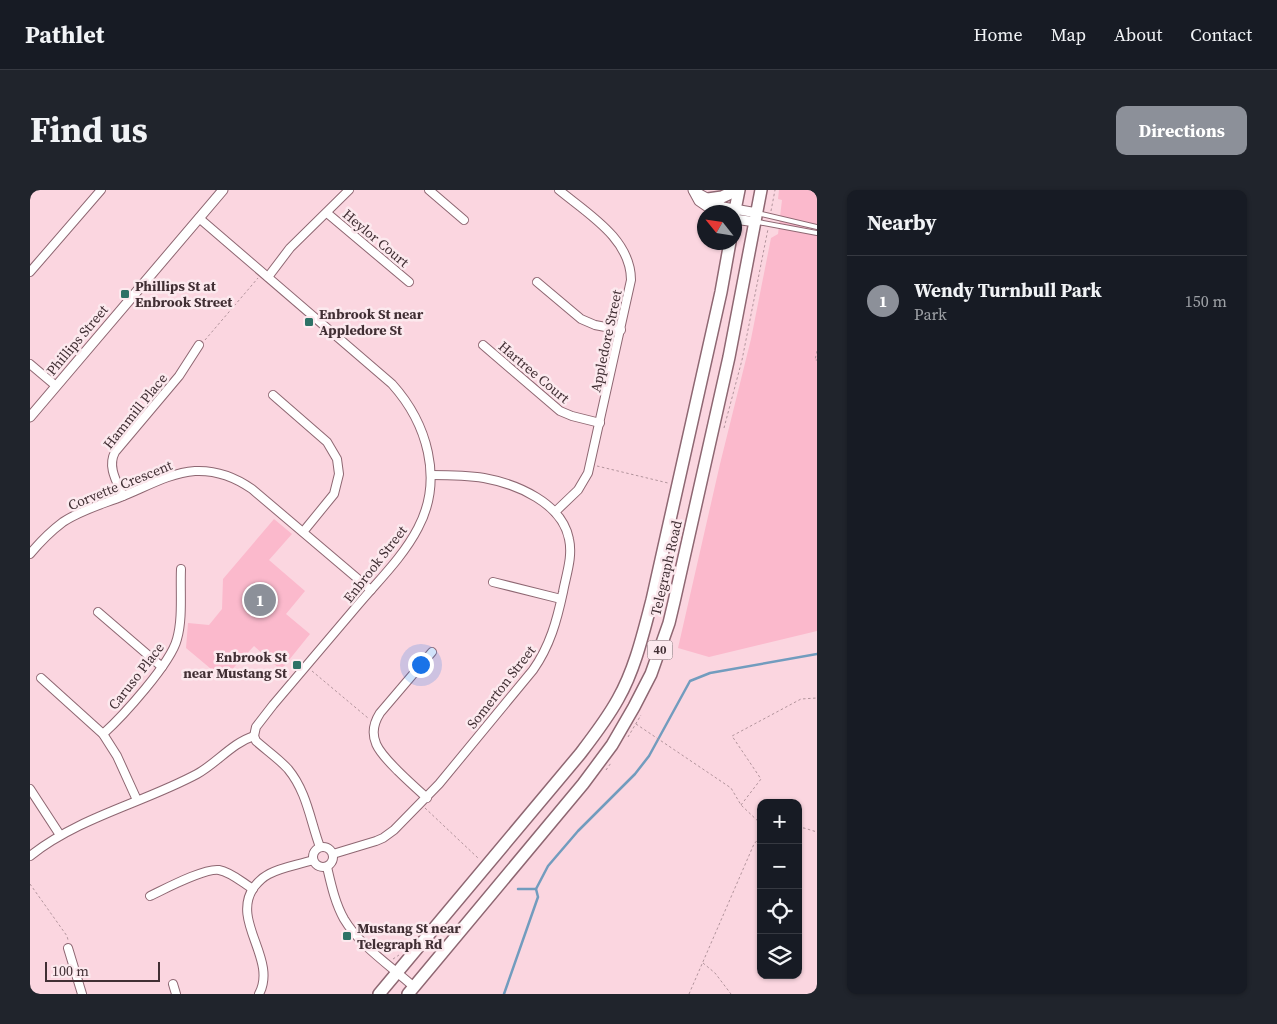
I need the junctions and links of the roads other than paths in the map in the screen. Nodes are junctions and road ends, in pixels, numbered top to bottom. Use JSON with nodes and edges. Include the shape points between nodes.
{"nodes":[{"id":1,"x":101,"y":190,"type":"edge"},
{"id":2,"x":223,"y":190,"type":"edge"},
{"id":3,"x":349,"y":190,"type":"edge"},
{"id":4,"x":429,"y":190,"type":"edge"},
{"id":5,"x":559,"y":190,"type":"edge"},
{"id":6,"x":738,"y":190,"type":"edge"},
{"id":7,"x":761,"y":190,"type":"edge"},
{"id":8,"x":694,"y":191,"type":"edge"},
{"id":9,"x":708,"y":199,"type":"junction"},
{"id":10,"x":705,"y":205,"type":"edge"},
{"id":11,"x":719,"y":205,"type":"edge"},
{"id":12,"x":736,"y":205,"type":"edge"},
{"id":13,"x":327,"y":213,"type":"junction"},
{"id":14,"x":742,"y":216,"type":"edge"},
{"id":15,"x":199,"y":218,"type":"junction"},
{"id":16,"x":757,"y":218,"type":"junction"},
{"id":17,"x":464,"y":220,"type":"dead end"},
{"id":18,"x":817,"y":227,"type":"edge"},
{"id":19,"x":817,"y":233,"type":"edge"},
{"id":20,"x":729,"y":250,"type":"edge"},
{"id":21,"x":30,"y":272,"type":"edge"},
{"id":22,"x":265,"y":275,"type":"junction"},
{"id":23,"x":409,"y":282,"type":"dead end"},
{"id":24,"x":537,"y":282,"type":"dead end"},
{"id":25,"x":621,"y":330,"type":"junction"},
{"id":26,"x":199,"y":345,"type":"road end"},
{"id":27,"x":483,"y":346,"type":"dead end"},
{"id":28,"x":30,"y":364,"type":"edge"},
{"id":29,"x":56,"y":386,"type":"junction"},
{"id":30,"x":273,"y":395,"type":"dead end"},
{"id":31,"x":30,"y":417,"type":"edge"},
{"id":32,"x":600,"y":423,"type":"junction"},
{"id":33,"x":430,"y":475,"type":"junction"},
{"id":34,"x":123,"y":496,"type":"junction"},
{"id":35,"x":554,"y":512,"type":"junction"},
{"id":36,"x":303,"y":532,"type":"junction"},
{"id":37,"x":30,"y":554,"type":"edge"},
{"id":38,"x":182,"y":570,"type":"dead end"},
{"id":39,"x":494,"y":582,"type":"dead end"},
{"id":40,"x":371,"y":590,"type":"junction"},
{"id":41,"x":561,"y":599,"type":"junction"},
{"id":42,"x":98,"y":612,"type":"dead end"},
{"id":43,"x":432,"y":652,"type":"dead end"},
{"id":44,"x":162,"y":667,"type":"junction"},
{"id":45,"x":41,"y":678,"type":"dead end"},
{"id":46,"x":104,"y":734,"type":"junction"},
{"id":47,"x":254,"y":736,"type":"junction"},
{"id":48,"x":30,"y":789,"type":"edge"},
{"id":49,"x":427,"y":798,"type":"junction"},
{"id":50,"x":138,"y":800,"type":"junction"},
{"id":51,"x":60,"y":836,"type":"junction"},
{"id":52,"x":320,"y":847,"type":"junction"},
{"id":53,"x":333,"y":854,"type":"junction"},
{"id":54,"x":30,"y":856,"type":"edge"},
{"id":55,"x":313,"y":860,"type":"junction"},
{"id":56,"x":326,"y":867,"type":"junction"},
{"id":57,"x":253,"y":889,"type":"junction"},
{"id":58,"x":150,"y":896,"type":"dead end"},
{"id":59,"x":68,"y":948,"type":"road end"},
{"id":60,"x":398,"y":972,"type":"junction"},
{"id":61,"x":173,"y":984,"type":"dead end"},
{"id":62,"x":411,"y":990,"type":"edge"},
{"id":63,"x":82,"y":994,"type":"edge"},
{"id":64,"x":176,"y":994,"type":"edge"},
{"id":65,"x":259,"y":994,"type":"edge"},
{"id":66,"x":379,"y":994,"type":"edge"}],
"edges":[{"from":1,"to":21,"type":"street"},
{"from":2,"to":15,"type":"street","name":"Phillips Street"},
{"from":3,"to":13,"type":"street"},
{"from":4,"to":17,"type":"street"},
{"from":5,"to":25,"type":"street","name":"Appledore Street","via":[[615,238],[627,257],[632,280]]},
{"from":6,"to":9,"type":"main road"},
{"from":6,"to":12,"type":"main road"},
{"from":7,"to":16,"type":"main road","name":"Telegraph Road","number":"40"},
{"from":8,"to":9,"type":"street"},
{"from":8,"to":10,"type":"street"},
{"from":9,"to":11,"type":"street"},
{"from":13,"to":22,"type":"street"},
{"from":13,"to":23,"type":"street","name":"Heylor Court"},
{"from":14,"to":16,"type":"street"},
{"from":15,"to":22,"type":"street","name":"Enbrook Street"},
{"from":15,"to":29,"type":"street","name":"Phillips Street"},
{"from":16,"to":18,"type":"lane"},
{"from":16,"to":19,"type":"lane"},
{"from":16,"to":62,"type":"main road","name":"Telegraph Road","number":"40","via":[[674,602],[651,674],[601,761]]},
{"from":20,"to":60,"type":"main road","name":"Telegraph Road","number":"40","via":[[652,600],[637,654],[623,688],[592,739]]},
{"from":22,"to":33,"type":"street","name":"Enbrook Street","via":[[401,394],[424,435]]},
{"from":24,"to":25,"type":"street","via":[[581,319]]},
{"from":25,"to":32,"type":"street","name":"Appledore Street"},
{"from":26,"to":34,"type":"street","name":"Hammill Place","via":[[179,376],[113,456],[113,472]]},
{"from":27,"to":32,"type":"street","name":"Hartree Court","via":[[560,411]]},
{"from":28,"to":29,"type":"street"},
{"from":29,"to":31,"type":"street","name":"Phillips Street"},
{"from":30,"to":36,"type":"street","via":[[327,442],[338,465],[334,494]]},
{"from":32,"to":35,"type":"street","name":"Appledore Street","via":[[591,465],[582,484]]},
{"from":33,"to":35,"type":"street","name":"Somerton Street","via":[[475,477],[504,483],[533,496]]},
{"from":33,"to":40,"type":"street","name":"Enbrook Street","via":[[429,496],[418,528],[406,548]]},
{"from":34,"to":36,"type":"street","name":"Corvette Crescent","via":[[174,475],[214,472],[246,485]]},
{"from":34,"to":37,"type":"street","name":"Corvette Crescent","via":[[72,517]]},
{"from":35,"to":41,"type":"street","name":"Somerton Street","via":[[567,531],[570,550]]},
{"from":36,"to":40,"type":"street","name":"Corvette Crescent"},
{"from":38,"to":44,"type":"street","name":"Caruso Place","via":[[177,638]]},
{"from":39,"to":41,"type":"street"},
{"from":40,"to":47,"type":"street","name":"Enbrook Street","via":[[264,717]]},
{"from":41,"to":49,"type":"street","name":"Somerton Street","via":[[552,634],[540,661]]},
{"from":42,"to":44,"type":"street"},
{"from":43,"to":49,"type":"street","via":[[384,708],[375,723],[374,737],[380,752]]},
{"from":44,"to":46,"type":"street","name":"Caruso Place"},
{"from":45,"to":46,"type":"street"},
{"from":46,"to":50,"type":"street"},
{"from":47,"to":50,"type":"street","via":[[243,740],[198,773]]},
{"from":47,"to":52,"type":"street","via":[[297,781]]},
{"from":48,"to":51,"type":"street"},
{"from":49,"to":53,"type":"street","name":"Somerton Street","via":[[383,838]]},
{"from":50,"to":51,"type":"street"},
{"from":51,"to":54,"type":"street"},
{"from":52,"to":53,"type":"street","via":[[329,848]]},
{"from":52,"to":55,"type":"street","via":[[313,854]]},
{"from":53,"to":56,"type":"street","via":[[332,863]]},
{"from":55,"to":56,"type":"street","via":[[317,866]]},
{"from":55,"to":57,"type":"street","via":[[268,874]]},
{"from":56,"to":60,"type":"street","via":[[349,926]]},
{"from":57,"to":58,"type":"street","via":[[227,873],[213,870]]},
{"from":57,"to":65,"type":"street","via":[[248,912],[264,971]]},
{"from":59,"to":63,"type":"street"},
{"from":60,"to":62,"type":"street"},
{"from":60,"to":66,"type":"main road","name":"Telegraph Road","number":"40"},
{"from":61,"to":64,"type":"street"}]}
